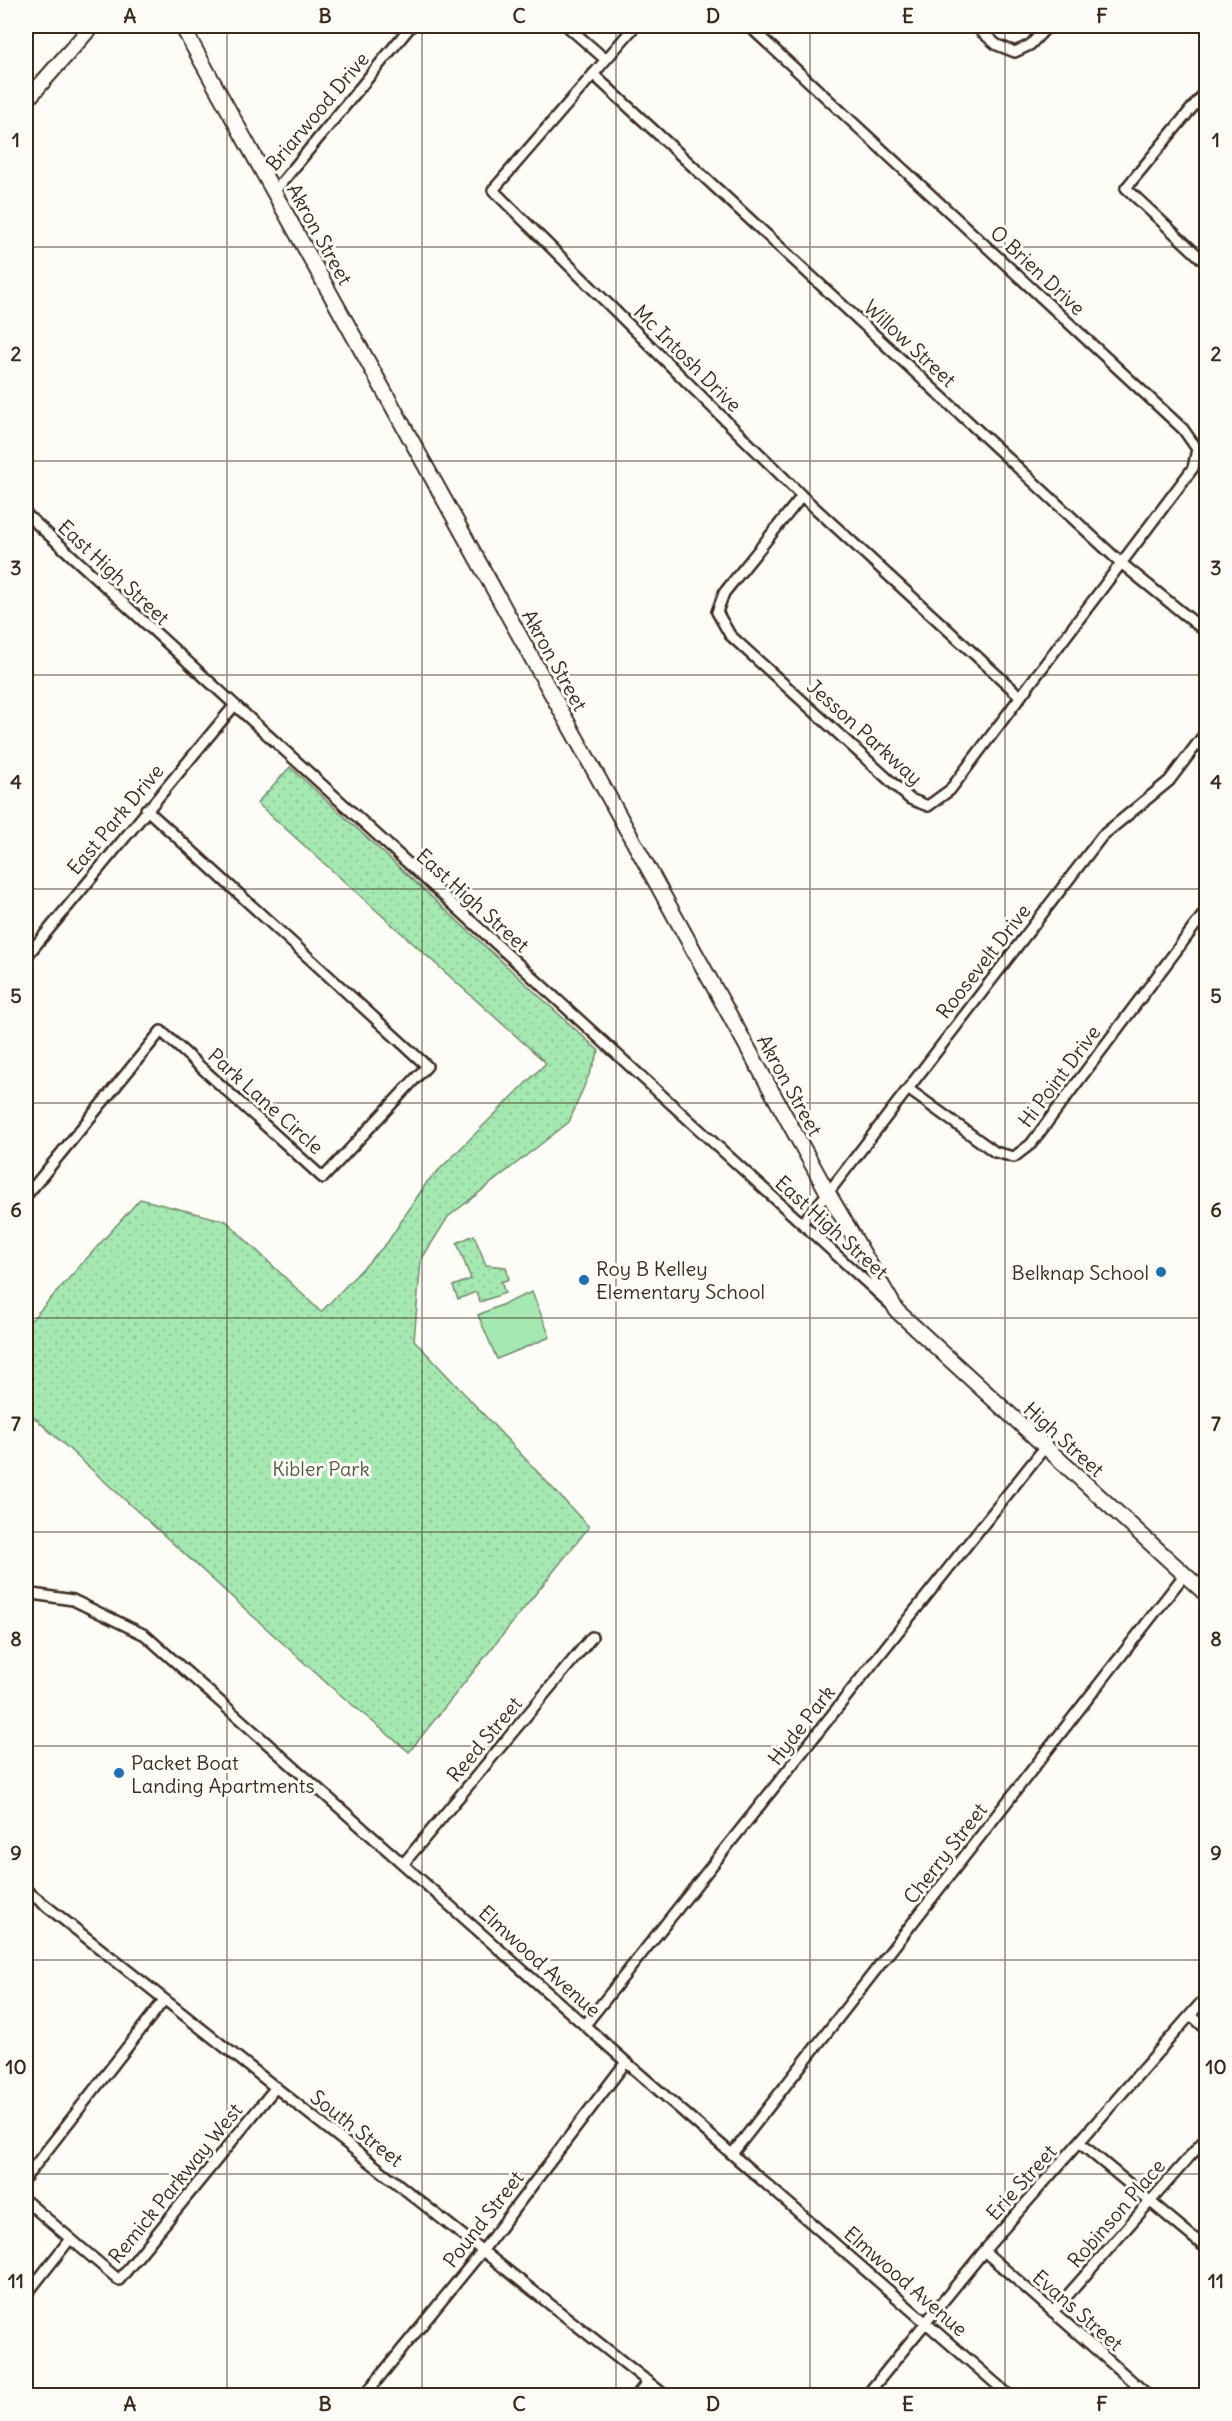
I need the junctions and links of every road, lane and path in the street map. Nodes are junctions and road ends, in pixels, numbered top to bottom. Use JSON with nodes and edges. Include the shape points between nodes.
{"nodes":[{"id":1,"x":92,"y":26,"type":"edge"},
{"id":2,"x":182,"y":26,"type":"edge"},
{"id":3,"x":411,"y":26,"type":"edge"},
{"id":4,"x":567,"y":26,"type":"edge"},
{"id":5,"x":635,"y":26,"type":"edge"},
{"id":6,"x":749,"y":26,"type":"edge"},
{"id":7,"x":975,"y":26,"type":"edge"},
{"id":8,"x":1048,"y":26,"type":"edge"},
{"id":9,"x":605,"y":59,"type":"junction"},
{"id":10,"x":594,"y":74,"type":"junction"},
{"id":11,"x":1204,"y":98,"type":"edge"},
{"id":12,"x":26,"y":101,"type":"edge"},
{"id":13,"x":274,"y":192,"type":"junction"},
{"id":14,"x":1206,"y":263,"type":"edge"},
{"id":15,"x":802,"y":496,"type":"junction"},
{"id":16,"x":26,"y":514,"type":"edge"},
{"id":17,"x":1121,"y":563,"type":"junction"},
{"id":18,"x":1206,"y":632,"type":"edge"},
{"id":19,"x":1020,"y":696,"type":"junction"},
{"id":20,"x":234,"y":706,"type":"junction"},
{"id":21,"x":1206,"y":732,"type":"edge"},
{"id":22,"x":146,"y":809,"type":"junction"},
{"id":23,"x":1206,"y":911,"type":"edge"},
{"id":24,"x":26,"y":957,"type":"edge"},
{"id":25,"x":908,"y":1089,"type":"junction"},
{"id":26,"x":828,"y":1194,"type":"junction"},
{"id":27,"x":26,"y":1196,"type":"edge"},
{"id":28,"x":802,"y":1224,"type":"junction"},
{"id":29,"x":897,"y":1311,"type":"junction"},
{"id":30,"x":1045,"y":1448,"type":"junction"},
{"id":31,"x":1185,"y":1574,"type":"junction"},
{"id":32,"x":26,"y":1593,"type":"edge"},
{"id":33,"x":1206,"y":1594,"type":"edge"},
{"id":34,"x":592,"y":1637,"type":"dead end"},
{"id":35,"x":404,"y":1863,"type":"junction"},
{"id":36,"x":26,"y":1890,"type":"edge"},
{"id":37,"x":1206,"y":1997,"type":"edge"},
{"id":38,"x":164,"y":2000,"type":"junction"},
{"id":39,"x":1191,"y":2015,"type":"junction"},
{"id":40,"x":585,"y":2025,"type":"junction"},
{"id":41,"x":1206,"y":2030,"type":"edge"},
{"id":42,"x":627,"y":2062,"type":"junction"},
{"id":43,"x":276,"y":2087,"type":"junction"},
{"id":44,"x":1206,"y":2138,"type":"edge"},
{"id":45,"x":1080,"y":2143,"type":"junction"},
{"id":46,"x":732,"y":2154,"type":"junction"},
{"id":47,"x":26,"y":2177,"type":"edge"},
{"id":48,"x":26,"y":2201,"type":"edge"},
{"id":49,"x":1150,"y":2202,"type":"junction"},
{"id":50,"x":70,"y":2239,"type":"junction"},
{"id":51,"x":1206,"y":2248,"type":"edge"},
{"id":52,"x":483,"y":2250,"type":"junction"},
{"id":53,"x":984,"y":2251,"type":"junction"},
{"id":54,"x":26,"y":2295,"type":"edge"},
{"id":55,"x":1053,"y":2312,"type":"junction"},
{"id":56,"x":925,"y":2321,"type":"junction"},
{"id":57,"x":648,"y":2381,"type":"junction"},
{"id":58,"x":364,"y":2396,"type":"edge"},
{"id":59,"x":636,"y":2396,"type":"edge"},
{"id":60,"x":666,"y":2396,"type":"edge"},
{"id":61,"x":866,"y":2396,"type":"edge"},
{"id":62,"x":1010,"y":2396,"type":"edge"},
{"id":63,"x":1149,"y":2396,"type":"edge"}],
"edges":[{"from":1,"to":12,"type":"main road"},
{"from":2,"to":13,"type":"main road","name":"Akron Street"},
{"from":3,"to":13,"type":"street","name":"Briarwood Drive"},
{"from":4,"to":9,"type":"street"},
{"from":5,"to":9,"type":"street","name":"Mc Intosh Drive"},
{"from":6,"to":17,"type":"street","name":"O Brien Drive","via":[[1174,421],[1197,449],[1193,468]]},
{"from":7,"to":8,"type":"street","via":[[997,45],[1015,52],[1030,45]]},
{"from":9,"to":10,"type":"street","name":"Mc Intosh Drive"},
{"from":10,"to":15,"type":"street","name":"Mc Intosh Drive","via":[[493,190]]},
{"from":10,"to":17,"type":"street","name":"Willow Street"},
{"from":11,"to":14,"type":"street","via":[[1126,188]]},
{"from":13,"to":26,"type":"main road","name":"Akron Street"},
{"from":15,"to":19,"type":"street","name":"Mc Intosh Drive"},
{"from":15,"to":19,"type":"street","name":"Jesson Parkway","via":[[724,593],[717,612],[730,635],[910,800],[928,806],[950,790]]},
{"from":16,"to":20,"type":"street","name":"East High Street"},
{"from":17,"to":18,"type":"street","name":"Willow Street"},
{"from":17,"to":19,"type":"street","name":"Jesson Parkway"},
{"from":20,"to":22,"type":"street","name":"East Park Drive"},
{"from":20,"to":28,"type":"street","name":"East High Street"},
{"from":21,"to":25,"type":"street","name":"Roosevelt Drive","via":[[1169,782],[1102,836]]},
{"from":22,"to":24,"type":"street","name":"East Park Drive"},
{"from":22,"to":27,"type":"street","name":"Park Lane Circle","via":[[427,1066],[323,1178],[161,1030]]},
{"from":23,"to":25,"type":"street","name":"Hi Point Drive","via":[[1031,1144],[1014,1157],[995,1152]]},
{"from":25,"to":26,"type":"street","name":"Roosevelt Drive"},
{"from":26,"to":28,"type":"street","name":"Roosevelt Drive"},
{"from":26,"to":29,"type":"main road","name":"Akron Street"},
{"from":28,"to":29,"type":"street","name":"East High Street"},
{"from":29,"to":30,"type":"main road","name":"High Street"},
{"from":30,"to":31,"type":"main road","name":"High Street"},
{"from":30,"to":40,"type":"street","name":"Hyde Park"},
{"from":31,"to":33,"type":"main road","name":"High Street"},
{"from":31,"to":46,"type":"street","name":"Cherry Street"},
{"from":32,"to":35,"type":"street","name":"Elmwood Avenue","via":[[73,1600],[146,1635]]},
{"from":34,"to":35,"type":"street","name":"Reed Street"},
{"from":35,"to":40,"type":"street","name":"Elmwood Avenue"},
{"from":36,"to":38,"type":"street","name":"South Street"},
{"from":37,"to":39,"type":"street","name":"Erie Street"},
{"from":38,"to":43,"type":"street","name":"South Street"},
{"from":38,"to":47,"type":"street"},
{"from":39,"to":41,"type":"street"},
{"from":39,"to":45,"type":"street","name":"Erie Street"},
{"from":40,"to":42,"type":"street","name":"Elmwood Avenue"},
{"from":42,"to":46,"type":"street","name":"Elmwood Avenue"},
{"from":42,"to":52,"type":"street","name":"Pound Street"},
{"from":43,"to":50,"type":"street","name":"Remick Parkway West","via":[[119,2280]]},
{"from":43,"to":52,"type":"street","name":"South Street"},
{"from":44,"to":49,"type":"street","name":"Robinson Place"},
{"from":45,"to":49,"type":"street"},
{"from":45,"to":53,"type":"street","name":"Erie Street"},
{"from":46,"to":56,"type":"street","name":"Elmwood Avenue"},
{"from":48,"to":50,"type":"street"},
{"from":49,"to":51,"type":"street"},
{"from":49,"to":55,"type":"street","name":"Robinson Place"},
{"from":50,"to":54,"type":"street"},
{"from":52,"to":57,"type":"street","name":"South Street"},
{"from":52,"to":58,"type":"street","name":"Pound Street"},
{"from":53,"to":55,"type":"street","name":"Evans Street"},
{"from":53,"to":56,"type":"street","name":"Erie Street"},
{"from":55,"to":63,"type":"street","name":"Evans Street"},
{"from":56,"to":61,"type":"street","name":"Erie Street"},
{"from":56,"to":62,"type":"street","name":"Elmwood Avenue"},
{"from":57,"to":59,"type":"street"},
{"from":57,"to":60,"type":"street","name":"South Street"}]}
